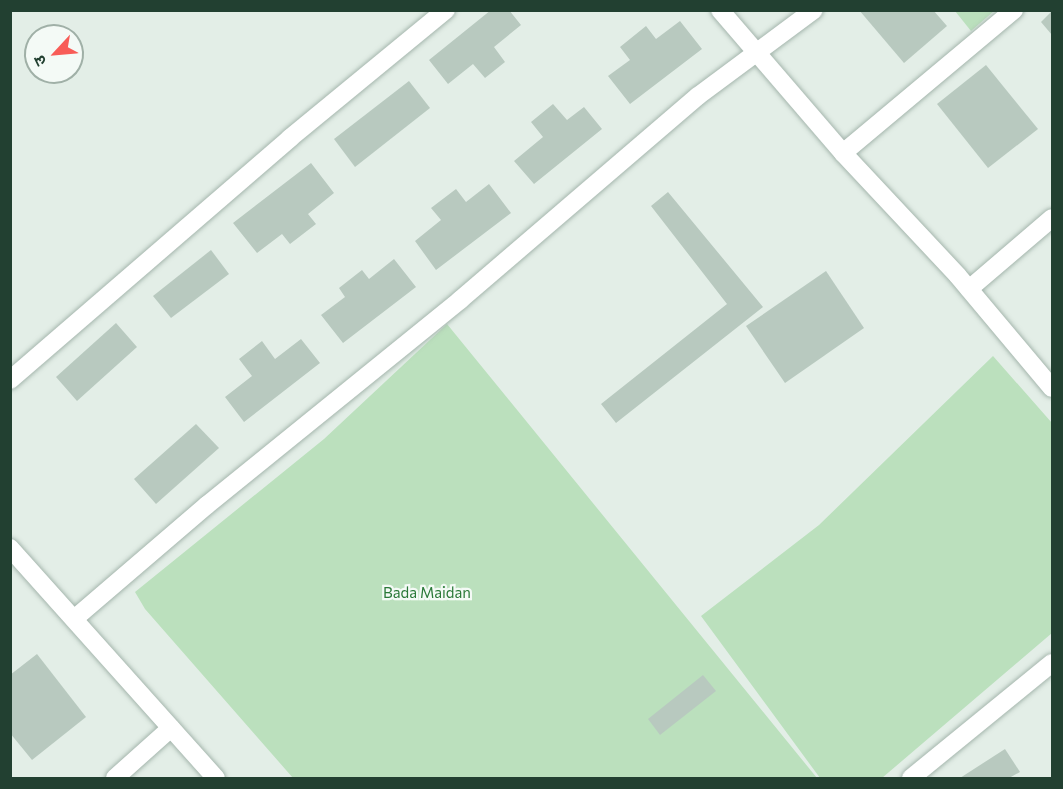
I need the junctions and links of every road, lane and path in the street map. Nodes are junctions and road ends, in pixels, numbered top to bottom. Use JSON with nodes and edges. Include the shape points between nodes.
{"nodes":[{"id":1,"x":446,"y":10,"type":"edge"},
{"id":2,"x":720,"y":10,"type":"edge"},
{"id":3,"x":814,"y":10,"type":"edge"},
{"id":4,"x":1014,"y":10,"type":"edge"},
{"id":5,"x":756,"y":54,"type":"junction"},
{"id":6,"x":843,"y":153,"type":"junction"},
{"id":7,"x":1053,"y":218,"type":"edge"},
{"id":8,"x":969,"y":289,"type":"junction"},
{"id":9,"x":10,"y":380,"type":"edge"},
{"id":10,"x":1053,"y":388,"type":"edge"},
{"id":11,"x":10,"y":548,"type":"edge"},
{"id":12,"x":74,"y":619,"type":"junction"},
{"id":13,"x":1053,"y":663,"type":"edge"},
{"id":14,"x":171,"y":728,"type":"junction"},
{"id":15,"x":115,"y":778,"type":"edge"},
{"id":16,"x":216,"y":778,"type":"edge"},
{"id":17,"x":911,"y":778,"type":"edge"}],
"edges":[{"from":1,"to":9,"type":"street","via":[[290,138]]},
{"from":2,"to":5,"type":"street"},
{"from":3,"to":5,"type":"street"},
{"from":4,"to":6,"type":"street"},
{"from":5,"to":6,"type":"street"},
{"from":5,"to":12,"type":"street","via":[[698,96],[460,300]]},
{"from":6,"to":8,"type":"street"},
{"from":7,"to":8,"type":"street"},
{"from":8,"to":10,"type":"street"},
{"from":11,"to":12,"type":"street"},
{"from":12,"to":14,"type":"street"},
{"from":13,"to":17,"type":"street"},
{"from":14,"to":15,"type":"street"},
{"from":14,"to":16,"type":"street"}]}
